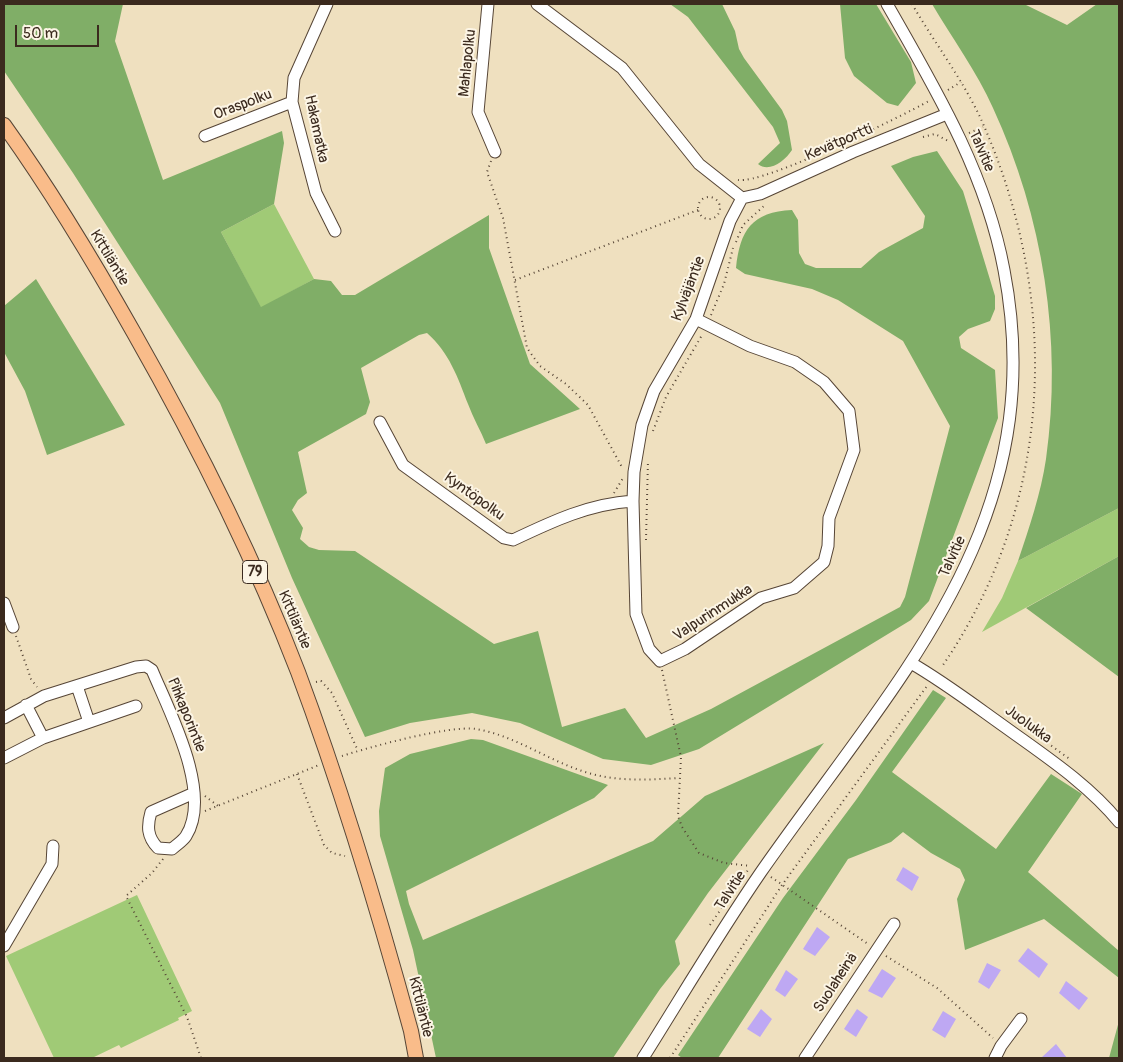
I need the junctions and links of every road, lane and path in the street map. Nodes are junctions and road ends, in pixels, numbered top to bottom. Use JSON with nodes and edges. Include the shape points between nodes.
{"nodes":[{"id":1,"x":328,"y":4,"type":"edge"},
{"id":2,"x":488,"y":4,"type":"edge"},
{"id":3,"x":537,"y":4,"type":"edge"},
{"id":4,"x":888,"y":4,"type":"edge"},
{"id":5,"x":912,"y":4,"type":"edge"},
{"id":6,"x":961,"y":82,"type":"junction"},
{"id":7,"x":940,"y":96,"type":"junction"},
{"id":8,"x":292,"y":102,"type":"junction"},
{"id":9,"x":948,"y":114,"type":"junction"},
{"id":10,"x":4,"y":125,"type":"edge"},
{"id":11,"x":983,"y":127,"type":"junction"},
{"id":12,"x":205,"y":136,"type":"dead end"},
{"id":13,"x":919,"y":137,"type":"dead end"},
{"id":14,"x":959,"y":137,"type":"junction"},
{"id":15,"x":495,"y":152,"type":"joint"},
{"id":16,"x":733,"y":179,"type":"dead end"},
{"id":17,"x":742,"y":198,"type":"junction"},
{"id":18,"x":766,"y":204,"type":"dead end"},
{"id":19,"x":698,"y":210,"type":"junction"},
{"id":20,"x":335,"y":231,"type":"dead end"},
{"id":21,"x":514,"y":280,"type":"junction"},
{"id":22,"x":696,"y":319,"type":"junction"},
{"id":23,"x":707,"y":325,"type":"junction"},
{"id":24,"x":380,"y":422,"type":"dead end"},
{"id":25,"x":652,"y":434,"type":"dead end"},
{"id":26,"x":649,"y":458,"type":"dead end"},
{"id":27,"x":634,"y":472,"type":"junction"},
{"id":28,"x":646,"y":474,"type":"junction"},
{"id":29,"x":633,"y":501,"type":"junction"},
{"id":30,"x":607,"y":503,"type":"junction"},
{"id":31,"x":646,"y":541,"type":"dead end"},
{"id":32,"x":4,"y":603,"type":"edge"},
{"id":33,"x":13,"y":627,"type":"joint"},
{"id":34,"x":660,"y":661,"type":"junction"},
{"id":35,"x":911,"y":663,"type":"junction"},
{"id":36,"x":934,"y":676,"type":"junction"},
{"id":37,"x":313,"y":682,"type":"dead end"},
{"id":38,"x":77,"y":686,"type":"junction"},
{"id":39,"x":44,"y":696,"type":"junction"},
{"id":40,"x":26,"y":705,"type":"junction"},
{"id":41,"x":136,"y":706,"type":"dead end"},
{"id":42,"x":4,"y":718,"type":"edge"},
{"id":43,"x":89,"y":722,"type":"junction"},
{"id":44,"x":42,"y":738,"type":"junction"},
{"id":45,"x":358,"y":751,"type":"junction"},
{"id":46,"x":340,"y":757,"type":"dead end"},
{"id":47,"x":4,"y":758,"type":"edge"},
{"id":48,"x":320,"y":764,"type":"dead end"},
{"id":49,"x":297,"y":773,"type":"junction"},
{"id":50,"x":679,"y":778,"type":"junction"},
{"id":51,"x":194,"y":792,"type":"junction"},
{"id":52,"x":218,"y":806,"type":"junction"},
{"id":53,"x":193,"y":815,"type":"junction"},
{"id":54,"x":1117,"y":816,"type":"edge"},
{"id":55,"x":53,"y":846,"type":"dead end"},
{"id":56,"x":172,"y":849,"type":"junction"},
{"id":57,"x":345,"y":856,"type":"dead end"},
{"id":58,"x":750,"y":866,"type":"junction"},
{"id":59,"x":762,"y":872,"type":"junction"},
{"id":60,"x":782,"y":885,"type":"junction"},
{"id":61,"x":894,"y":924,"type":"dead end"},
{"id":62,"x":710,"y":925,"type":"dead end"},
{"id":63,"x":4,"y":946,"type":"edge"},
{"id":64,"x":876,"y":950,"type":"junction"},
{"id":65,"x":1021,"y":1019,"type":"dead end"},
{"id":66,"x":1001,"y":1046,"type":"junction"},
{"id":67,"x":201,"y":1058,"type":"edge"},
{"id":68,"x":416,"y":1058,"type":"edge"},
{"id":69,"x":643,"y":1058,"type":"edge"},
{"id":70,"x":670,"y":1058,"type":"edge"},
{"id":71,"x":805,"y":1058,"type":"edge"},
{"id":72,"x":995,"y":1058,"type":"edge"}],
"edges":[{"from":1,"to":8,"type":"street","name":"Hakamatka","via":[[294,78]]},
{"from":2,"to":15,"type":"street","name":"Mahlapolku","via":[[478,112]]},
{"from":3,"to":17,"type":"street","via":[[622,68],[700,164]]},
{"from":4,"to":7,"type":"street","name":"Talvitie"},
{"from":5,"to":6,"type":"path"},
{"from":6,"to":7,"type":"path"},
{"from":6,"to":11,"type":"path"},
{"from":7,"to":9,"type":"street","name":"Talvitie"},
{"from":7,"to":16,"type":"path","via":[[778,171],[742,181]]},
{"from":8,"to":12,"type":"street","name":"Oraspolku"},
{"from":8,"to":20,"type":"street","name":"Hakamatka","via":[[316,193]]},
{"from":9,"to":14,"type":"street","name":"Talvitie"},
{"from":9,"to":17,"type":"street","name":"Kevätportti","via":[[760,194]]},
{"from":10,"to":68,"type":"main road","name":"Kittiläntie","number":"79","via":[[94,262],[160,378],[203,459],[266,596],[297,671],[357,842]]},
{"from":11,"to":14,"type":"path"},
{"from":11,"to":36,"type":"path","via":[[1007,192],[1026,263],[1036,341],[1036,398],[1018,497],[998,560],[984,594],[952,652]]},
{"from":13,"to":14,"type":"path","via":[[935,134],[949,141]]},
{"from":14,"to":35,"type":"street","name":"Talvitie","via":[[984,196],[1004,270],[1012,336],[1008,439],[983,527],[952,596]]},
{"from":15,"to":21,"type":"path","via":[[487,172],[503,218]]},
{"from":17,"to":22,"type":"street","name":"Kylväjäntie","via":[[730,220]]},
{"from":18,"to":23,"type":"path","via":[[743,225]]},
{"from":19,"to":19,"type":"path","via":[[702,217],[709,219],[718,214],[720,207],[714,198],[707,196],[698,203]]},
{"from":19,"to":21,"type":"path"},
{"from":21,"to":30,"type":"path","via":[[527,348],[540,366],[588,405],[625,473]]},
{"from":22,"to":23,"type":"street","name":"Valpurinmukka"},
{"from":22,"to":27,"type":"street","name":"Kylväjäntie","via":[[654,391],[642,425]]},
{"from":23,"to":25,"type":"path","via":[[666,396]]},
{"from":23,"to":34,"type":"street","name":"Valpurinmukka","via":[[750,346],[795,362],[824,382],[849,411],[854,450],[829,518],[824,562],[794,588],[761,598],[693,645]]},
{"from":24,"to":30,"type":"street","name":"Kyntöpolku","via":[[403,465],[504,538],[513,540],[568,514]]},
{"from":26,"to":28,"type":"path"},
{"from":27,"to":28,"type":"path"},
{"from":27,"to":29,"type":"street","name":"Kylväjäntie"},
{"from":28,"to":31,"type":"path"},
{"from":29,"to":30,"type":"street","name":"Kyntöpolku"},
{"from":29,"to":34,"type":"street","name":"Kylväjäntie","via":[[636,614],[649,649]]},
{"from":32,"to":33,"type":"street"},
{"from":33,"to":39,"type":"path","via":[[32,679]]},
{"from":34,"to":50,"type":"path","via":[[681,757]]},
{"from":35,"to":36,"type":"street","name":"Juolukka"},
{"from":35,"to":59,"type":"street","name":"Talvitie"},
{"from":36,"to":54,"type":"street","name":"Juolukka","via":[[1049,759]]},
{"from":36,"to":60,"type":"path"},
{"from":37,"to":45,"type":"path","via":[[321,681],[327,685]]},
{"from":38,"to":39,"type":"street","name":"Pihkaporintie"},
{"from":38,"to":43,"type":"street"},
{"from":38,"to":51,"type":"street","name":"Pihkaporintie","via":[[136,667],[146,666],[152,670],[183,742]]},
{"from":39,"to":40,"type":"street","name":"Pihkaporintie"},
{"from":40,"to":42,"type":"street","name":"Pihkaporintie"},
{"from":40,"to":44,"type":"street"},
{"from":41,"to":43,"type":"street"},
{"from":43,"to":44,"type":"street"},
{"from":44,"to":47,"type":"street"},
{"from":45,"to":46,"type":"path"},
{"from":45,"to":50,"type":"path","via":[[443,732],[475,729],[602,777],[631,780]]},
{"from":48,"to":49,"type":"path"},
{"from":49,"to":52,"type":"path"},
{"from":49,"to":57,"type":"path","via":[[324,845],[332,853]]},
{"from":50,"to":58,"type":"path","via":[[678,816],[694,847],[699,853],[724,863]]},
{"from":51,"to":52,"type":"path","via":[[202,793]]},
{"from":51,"to":53,"type":"street","name":"Pihkaporintie"},
{"from":51,"to":56,"type":"street","via":[[151,812],[148,824],[150,840],[158,848]]},
{"from":52,"to":53,"type":"path"},
{"from":53,"to":56,"type":"street","name":"Pihkaporintie","via":[[186,836]]},
{"from":55,"to":63,"type":"street","via":[[52,864]]},
{"from":56,"to":67,"type":"path","via":[[126,896],[187,1017]]},
{"from":58,"to":59,"type":"path"},
{"from":58,"to":62,"type":"path"},
{"from":59,"to":60,"type":"path"},
{"from":59,"to":69,"type":"street","name":"Talvitie"},
{"from":60,"to":64,"type":"path"},
{"from":60,"to":70,"type":"path"},
{"from":61,"to":64,"type":"street","name":"Suolaheinä"},
{"from":64,"to":66,"type":"path","via":[[937,988]]},
{"from":64,"to":71,"type":"street","name":"Suolaheinä"},
{"from":65,"to":66,"type":"street"},
{"from":66,"to":72,"type":"street"}]}
